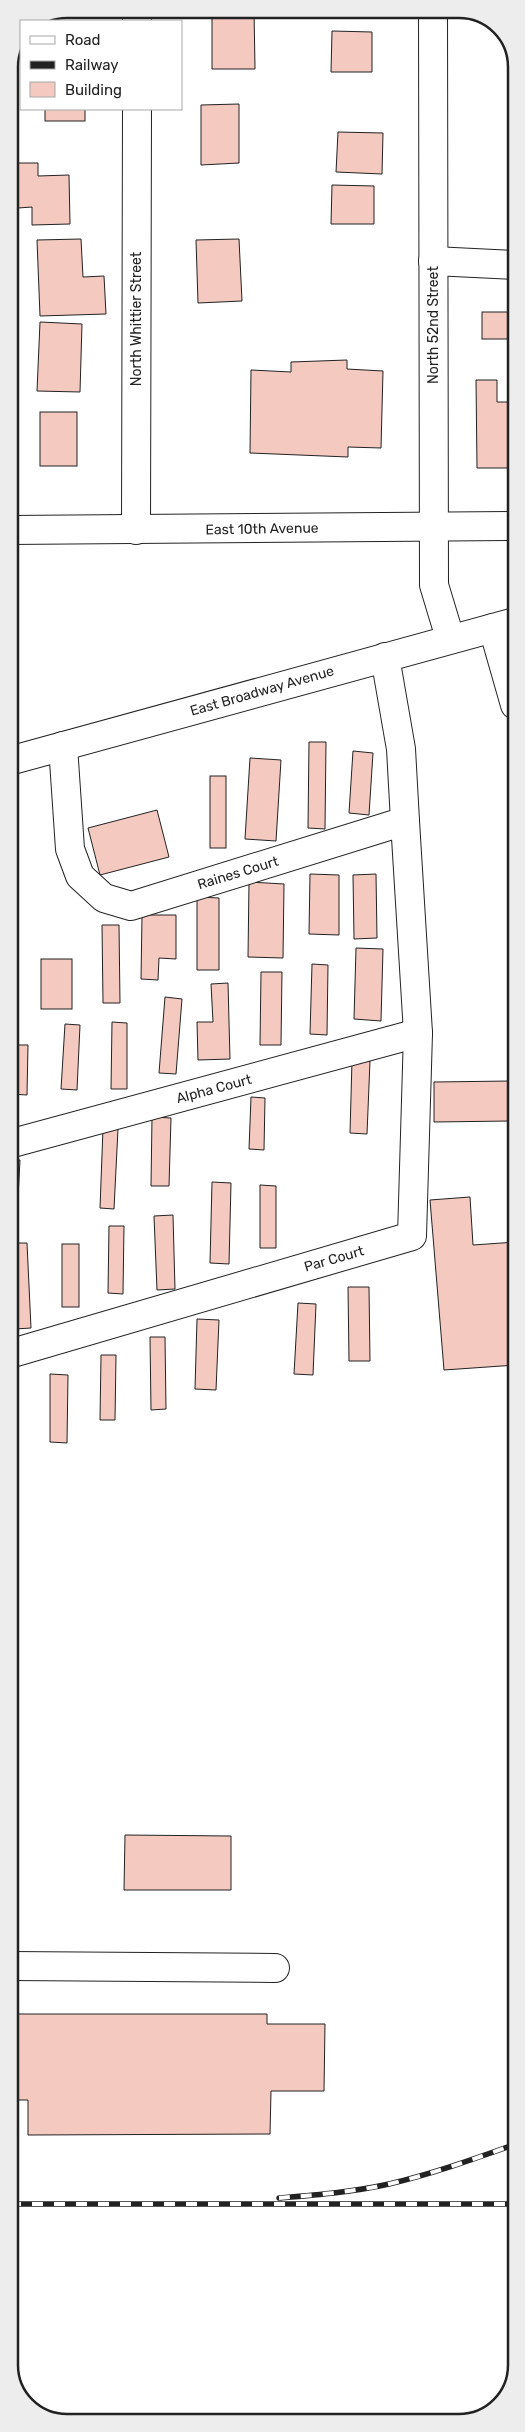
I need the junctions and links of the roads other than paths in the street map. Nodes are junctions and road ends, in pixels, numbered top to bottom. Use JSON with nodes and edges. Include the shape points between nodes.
{"nodes":[{"id":1,"x":432,"y":18,"type":"edge"},
{"id":2,"x":137,"y":110,"type":"edge"},
{"id":3,"x":432,"y":261,"type":"junction"},
{"id":4,"x":508,"y":266,"type":"edge"},
{"id":5,"x":508,"y":526,"type":"edge"},
{"id":6,"x":432,"y":527,"type":"junction"},
{"id":7,"x":18,"y":530,"type":"edge"},
{"id":8,"x":136,"y":530,"type":"junction"},
{"id":9,"x":504,"y":625,"type":"edge"},
{"id":10,"x":450,"y":638,"type":"junction"},
{"id":11,"x":508,"y":652,"type":"edge"},
{"id":12,"x":385,"y":657,"type":"junction"},
{"id":13,"x":63,"y":746,"type":"junction"},
{"id":14,"x":18,"y":758,"type":"edge"},
{"id":15,"x":405,"y":821,"type":"junction"},
{"id":16,"x":418,"y":1033,"type":"junction"},
{"id":17,"x":18,"y":1142,"type":"edge"},
{"id":18,"x":18,"y":1351,"type":"edge"},
{"id":19,"x":18,"y":1966,"type":"edge"},
{"id":20,"x":275,"y":1968,"type":"dead end"}],
"edges":[{"from":1,"to":3,"type":"street","name":"North 52nd Street"},
{"from":2,"to":8,"type":"street","name":"North Whittier Street"},
{"from":3,"to":4,"type":"street"},
{"from":3,"to":6,"type":"street","name":"North 52nd Street"},
{"from":5,"to":6,"type":"street","name":"East 10th Avenue"},
{"from":6,"to":8,"type":"street","name":"East 10th Avenue"},
{"from":6,"to":10,"type":"street","name":"North 52nd Street","via":[[434,585]]},
{"from":7,"to":8,"type":"street","name":"East 10th Avenue"},
{"from":9,"to":10,"type":"street","name":"East Broadway Avenue"},
{"from":9,"to":11,"type":"street"},
{"from":10,"to":12,"type":"street","name":"East Broadway Avenue"},
{"from":12,"to":13,"type":"street","name":"East Broadway Avenue"},
{"from":12,"to":15,"type":"street","via":[[401,749]]},
{"from":13,"to":14,"type":"street","name":"East Broadway Avenue"},
{"from":13,"to":15,"type":"street","name":"Raines Court","via":[[70,850],[80,876],[104,898],[131,906]]},
{"from":15,"to":16,"type":"street","name":"Par Court"},
{"from":16,"to":17,"type":"street","name":"Alpha Court"},
{"from":16,"to":18,"type":"street","name":"Par Court","via":[[412,1236]]},
{"from":19,"to":20,"type":"street"}]}
